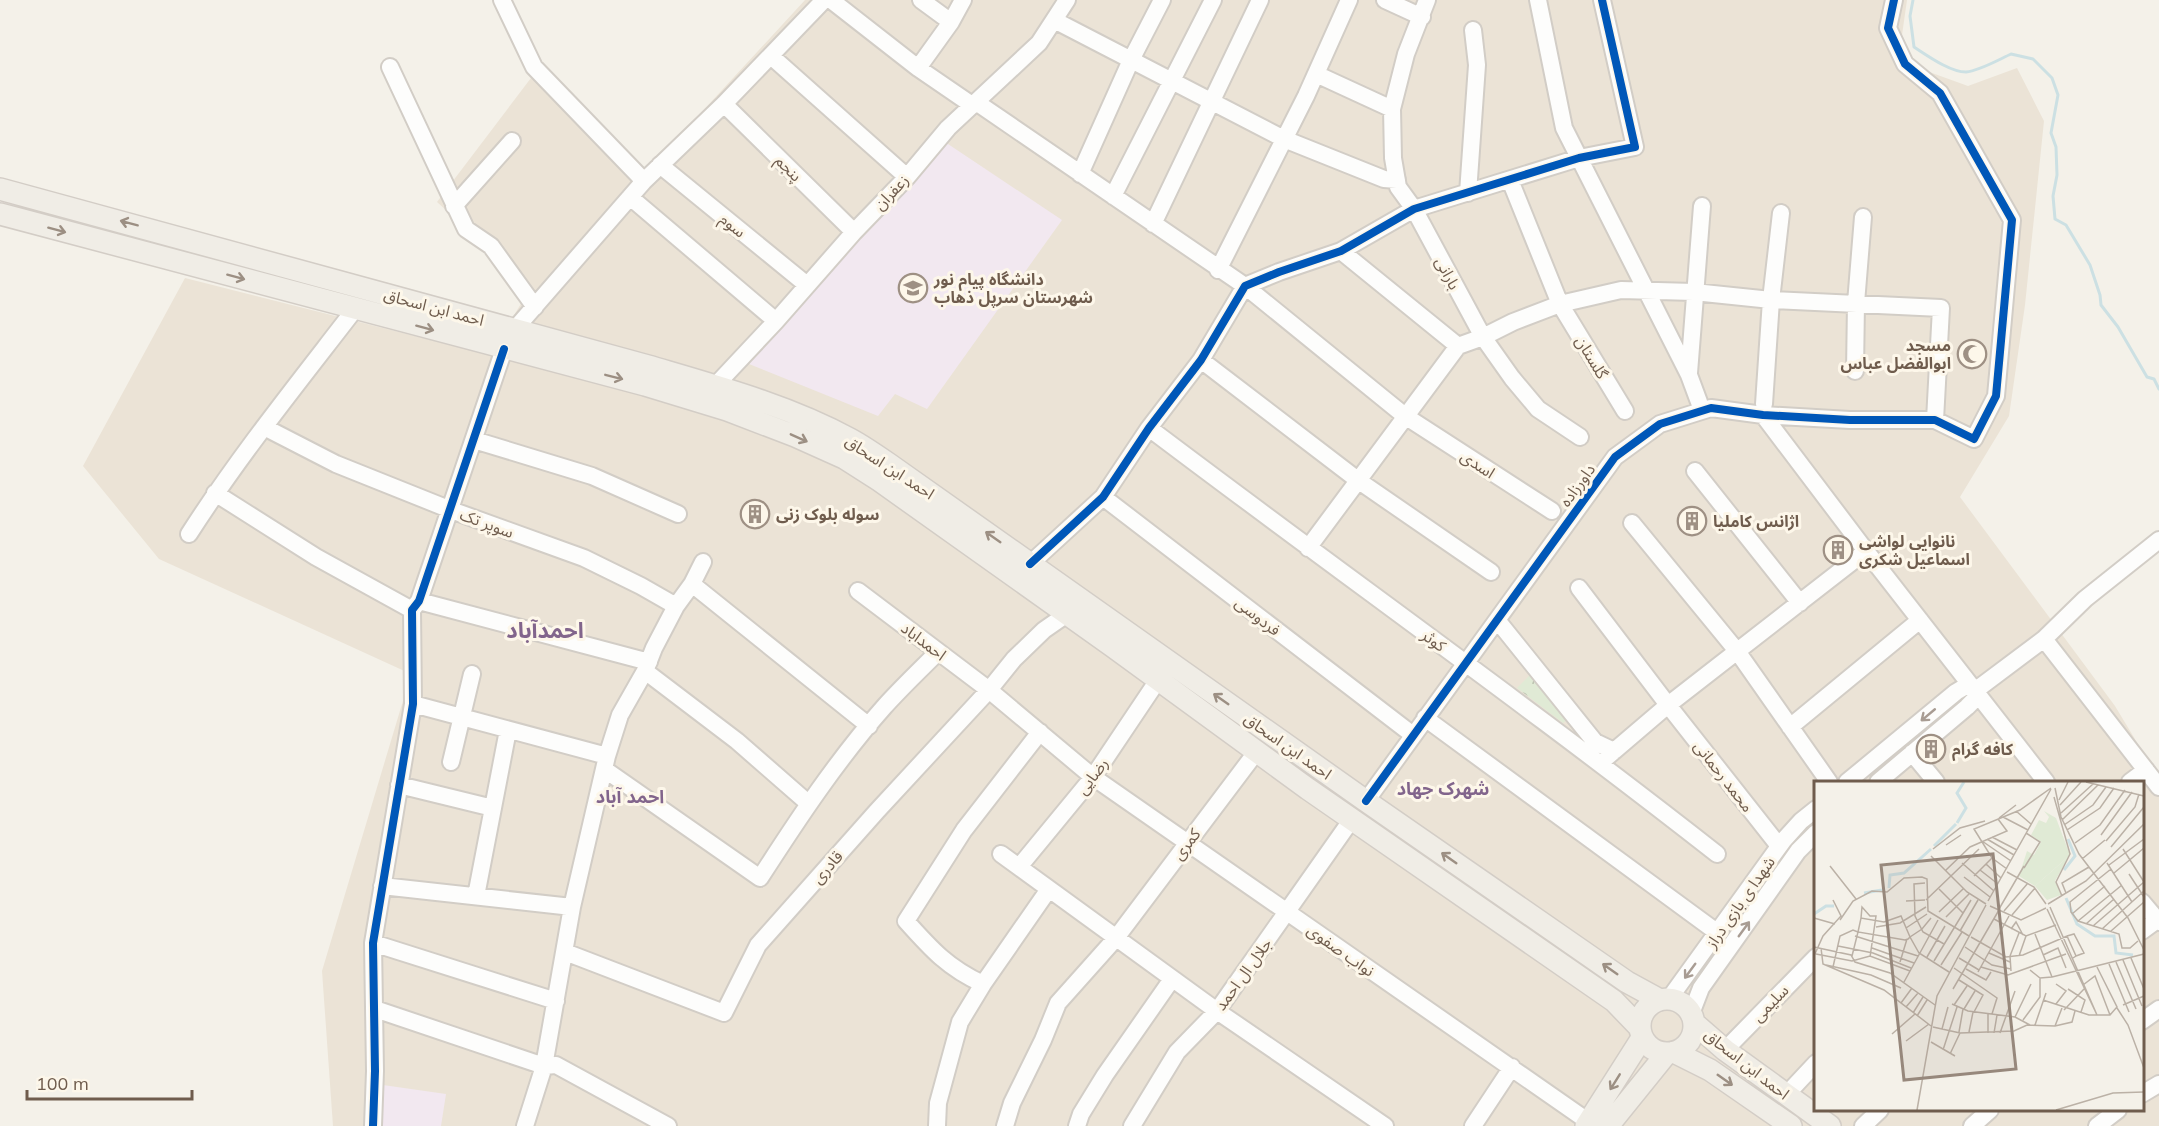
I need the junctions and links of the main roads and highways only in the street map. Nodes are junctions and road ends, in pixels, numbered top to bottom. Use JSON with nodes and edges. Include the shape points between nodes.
{"nodes":[{"id":1,"x":0,"y":189,"type":"edge"},
{"id":2,"x":0,"y":214,"type":"edge"},
{"id":3,"x":186,"y":238,"type":"junction"},
{"id":4,"x":180,"y":262,"type":"junction"},
{"id":5,"x":1036,"y":576,"type":"junction"},
{"id":6,"x":1074,"y":607,"type":"junction"},
{"id":7,"x":1664,"y":999,"type":"junction"},
{"id":8,"x":1693,"y":1018,"type":"junction"},
{"id":9,"x":1641,"y":1033,"type":"junction"},
{"id":10,"x":1670,"y":1053,"type":"junction"},
{"id":11,"x":1594,"y":1125,"type":"edge"},
{"id":12,"x":1791,"y":1126,"type":"edge"},
{"id":13,"x":1830,"y":1126,"type":"edge"}],
"edges":[{"from":3,"to":1,"type":"main road","name":"احمد ابن اسحاق","one_way":true},
{"from":2,"to":4,"type":"main road","name":"احمد ابن اسحاق","one_way":true},
{"from":3,"to":4,"type":"main road"},
{"from":5,"to":3,"type":"main road","name":"احمد ابن اسحاق","one_way":true,"via":[[889,464],[850,439],[801,416],[715,386]]},
{"from":4,"to":5,"type":"main road","name":"احمد ابن اسحاق","one_way":true,"via":[[727,410],[844,458]]},
{"from":5,"to":6,"type":"main road","name":"احمد ابن اسحاق"},
{"from":7,"to":6,"type":"main road","name":"احمد ابن اسحاق","one_way":true,"via":[[1627,982],[1366,801]]},
{"from":6,"to":9,"type":"main road","name":"احمد ابن اسحاق","via":[[1158,680],[1614,1001]]},
{"from":7,"to":8,"type":"main road","via":[[1678,1001]]},
{"from":7,"to":9,"type":"main road","via":[[1645,1010]]},
{"from":8,"to":10,"type":"main road","via":[[1691,1038],[1681,1049]]},
{"from":8,"to":13,"type":"main road","name":"احمد ابن اسحاق","via":[[1725,1050]]},
{"from":9,"to":10,"type":"main road","via":[[1652,1049]]},
{"from":9,"to":11,"type":"main road","one_way":true},
{"from":10,"to":11,"type":"main road"},
{"from":10,"to":12,"type":"main road","name":"احمد ابن اسحاق","one_way":true,"via":[[1710,1070]]}]}
